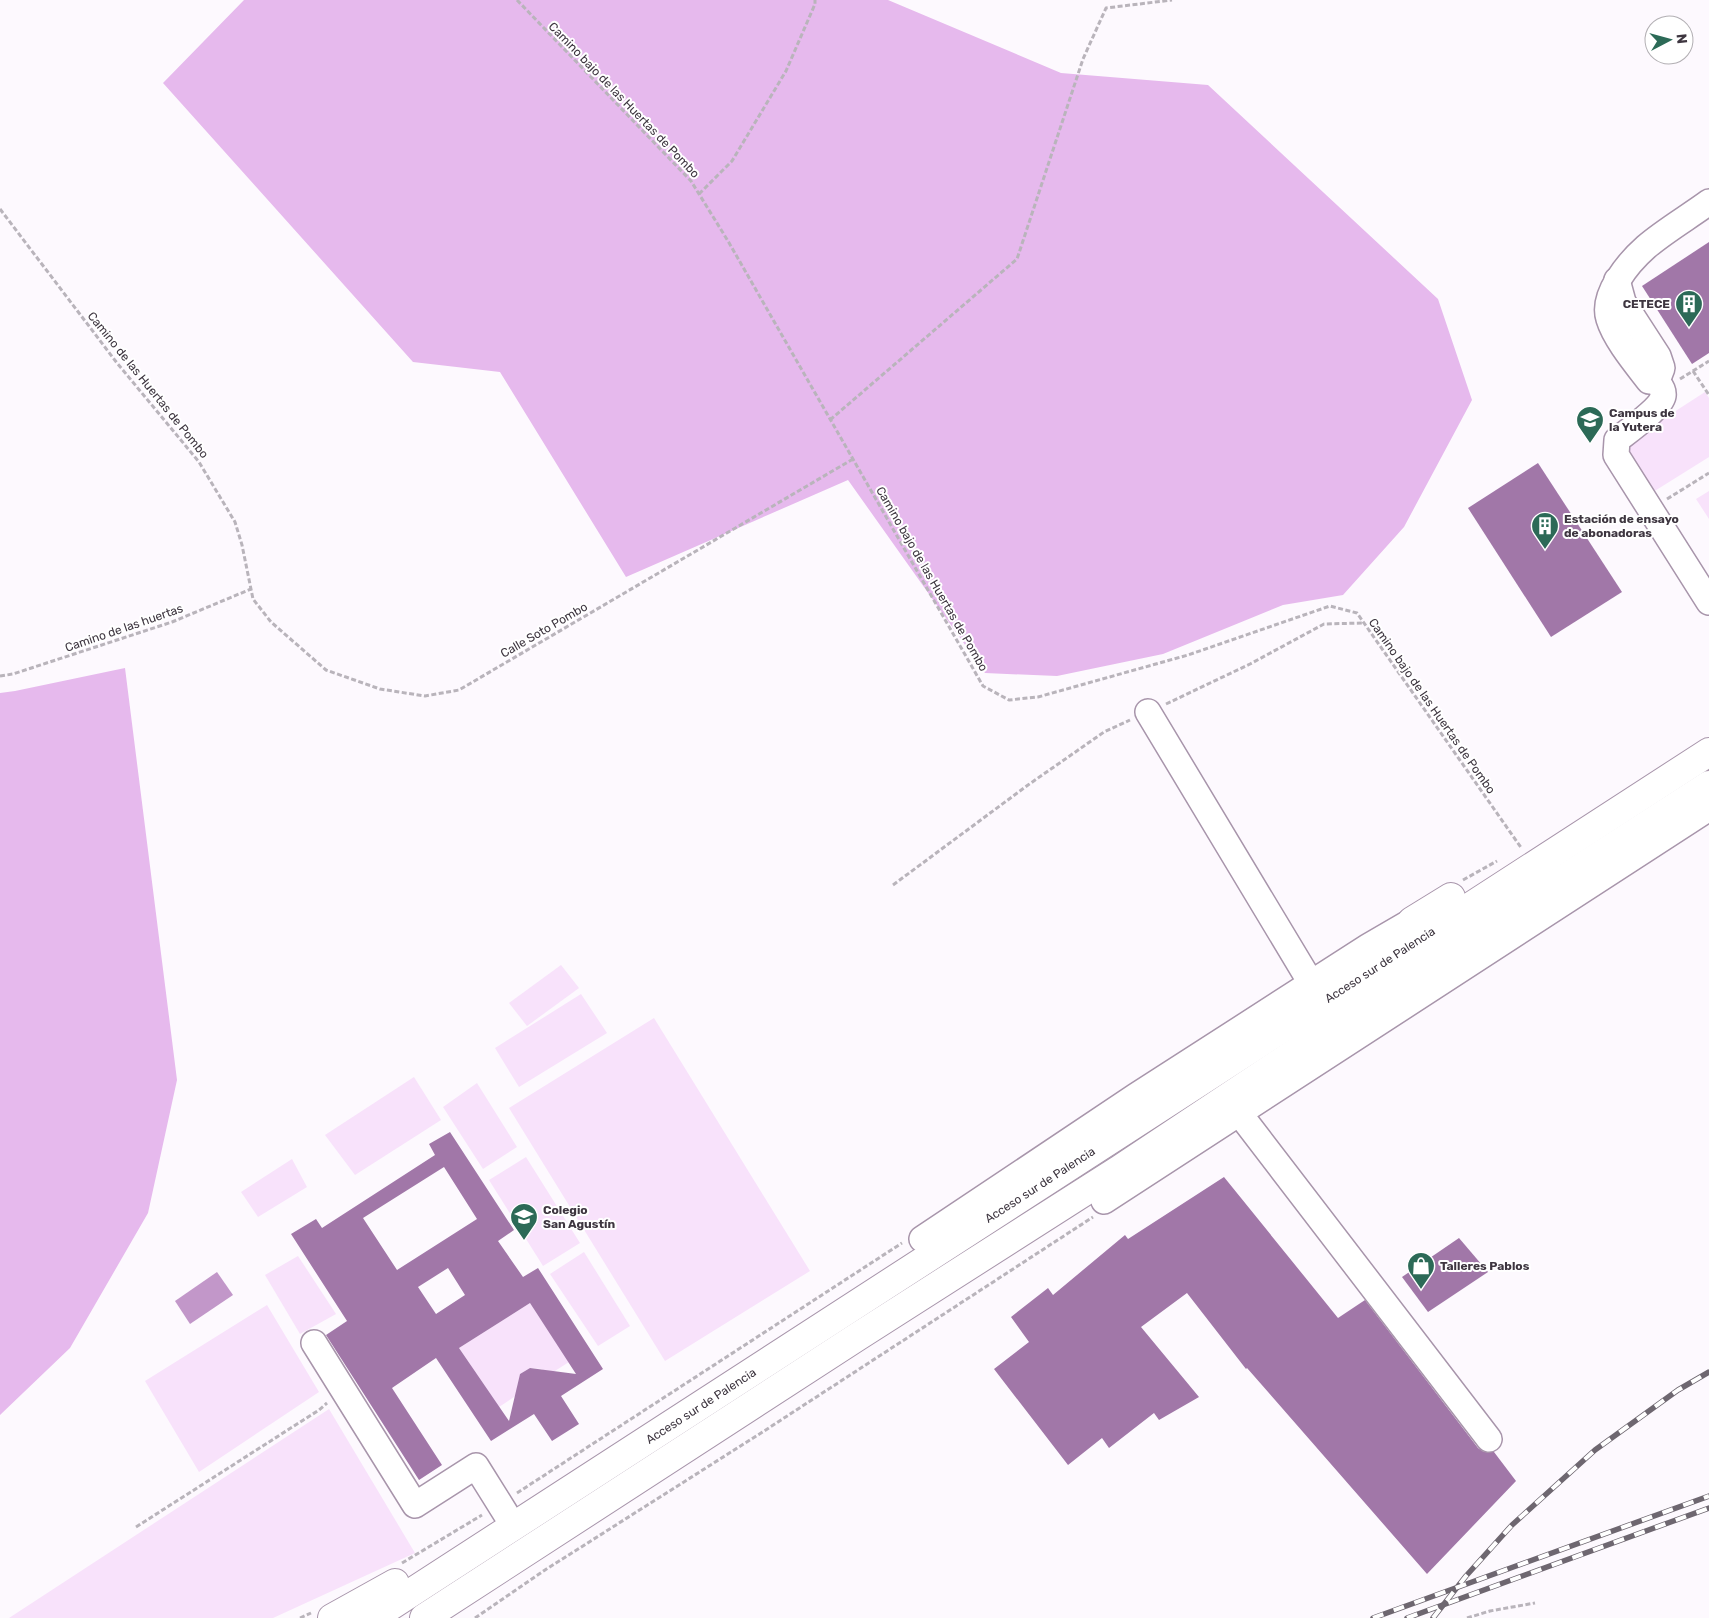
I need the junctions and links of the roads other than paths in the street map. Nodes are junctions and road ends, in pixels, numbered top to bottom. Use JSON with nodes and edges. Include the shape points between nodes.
{"nodes":[{"id":1,"x":1709,"y":202,"type":"edge"},
{"id":2,"x":1709,"y":602,"type":"edge"},
{"id":3,"x":1148,"y":712,"type":"road end"},
{"id":4,"x":1709,"y":752,"type":"edge"},
{"id":5,"x":1709,"y":785,"type":"edge"},
{"id":6,"x":1709,"y":808,"type":"edge"},
{"id":7,"x":1591,"y":828,"type":"junction"},
{"id":8,"x":1412,"y":921,"type":"joint"},
{"id":9,"x":1312,"y":983,"type":"junction"},
{"id":10,"x":1240,"y":1113,"type":"junction"},
{"id":11,"x":1104,"y":1201,"type":"joint"},
{"id":12,"x":922,"y":1239,"type":"joint"},
{"id":13,"x":856,"y":1337,"type":"junction"},
{"id":14,"x":314,"y":1343,"type":"dead end"},
{"id":15,"x":774,"y":1358,"type":"junction"},
{"id":16,"x":747,"y":1376,"type":"junction"},
{"id":17,"x":1489,"y":1439,"type":"dead end"},
{"id":18,"x":506,"y":1514,"type":"junction"},
{"id":19,"x":332,"y":1618,"type":"edge"},
{"id":20,"x":372,"y":1618,"type":"edge"},
{"id":21,"x":424,"y":1618,"type":"edge"},
{"id":22,"x":459,"y":1618,"type":"edge"}],
"edges":[{"from":1,"to":2,"type":"lane","via":[[1646,247],[1617,280],[1608,300],[1608,318],[1617,337],[1649,381],[1660,385],[1663,397],[1617,440],[1616,455]]},
{"from":3,"to":9,"type":"lane"},
{"from":4,"to":7,"type":"highway","name":"Acceso sur de Palencia"},
{"from":5,"to":13,"type":"highway"},
{"from":6,"to":10,"type":"lane"},
{"from":7,"to":8,"type":"highway","via":[[1505,865]]},
{"from":7,"to":15,"type":"highway","name":"Acceso sur de Palencia"},
{"from":8,"to":9,"type":"lane"},
{"from":9,"to":12,"type":"lane"},
{"from":10,"to":11,"type":"lane"},
{"from":10,"to":17,"type":"lane"},
{"from":11,"to":13,"type":"highway","via":[[950,1292]]},
{"from":12,"to":15,"type":"highway","via":[[825,1307]]},
{"from":13,"to":21,"type":"highway"},
{"from":13,"to":22,"type":"highway","via":[[784,1401]]},
{"from":14,"to":18,"type":"lane","via":[[415,1505],[476,1466]]},
{"from":15,"to":16,"type":"highway","name":"Acceso sur de Palencia"},
{"from":16,"to":18,"type":"highway","via":[[667,1410]]},
{"from":16,"to":20,"type":"highway","name":"Acceso sur de Palencia"},
{"from":18,"to":19,"type":"highway"}]}
